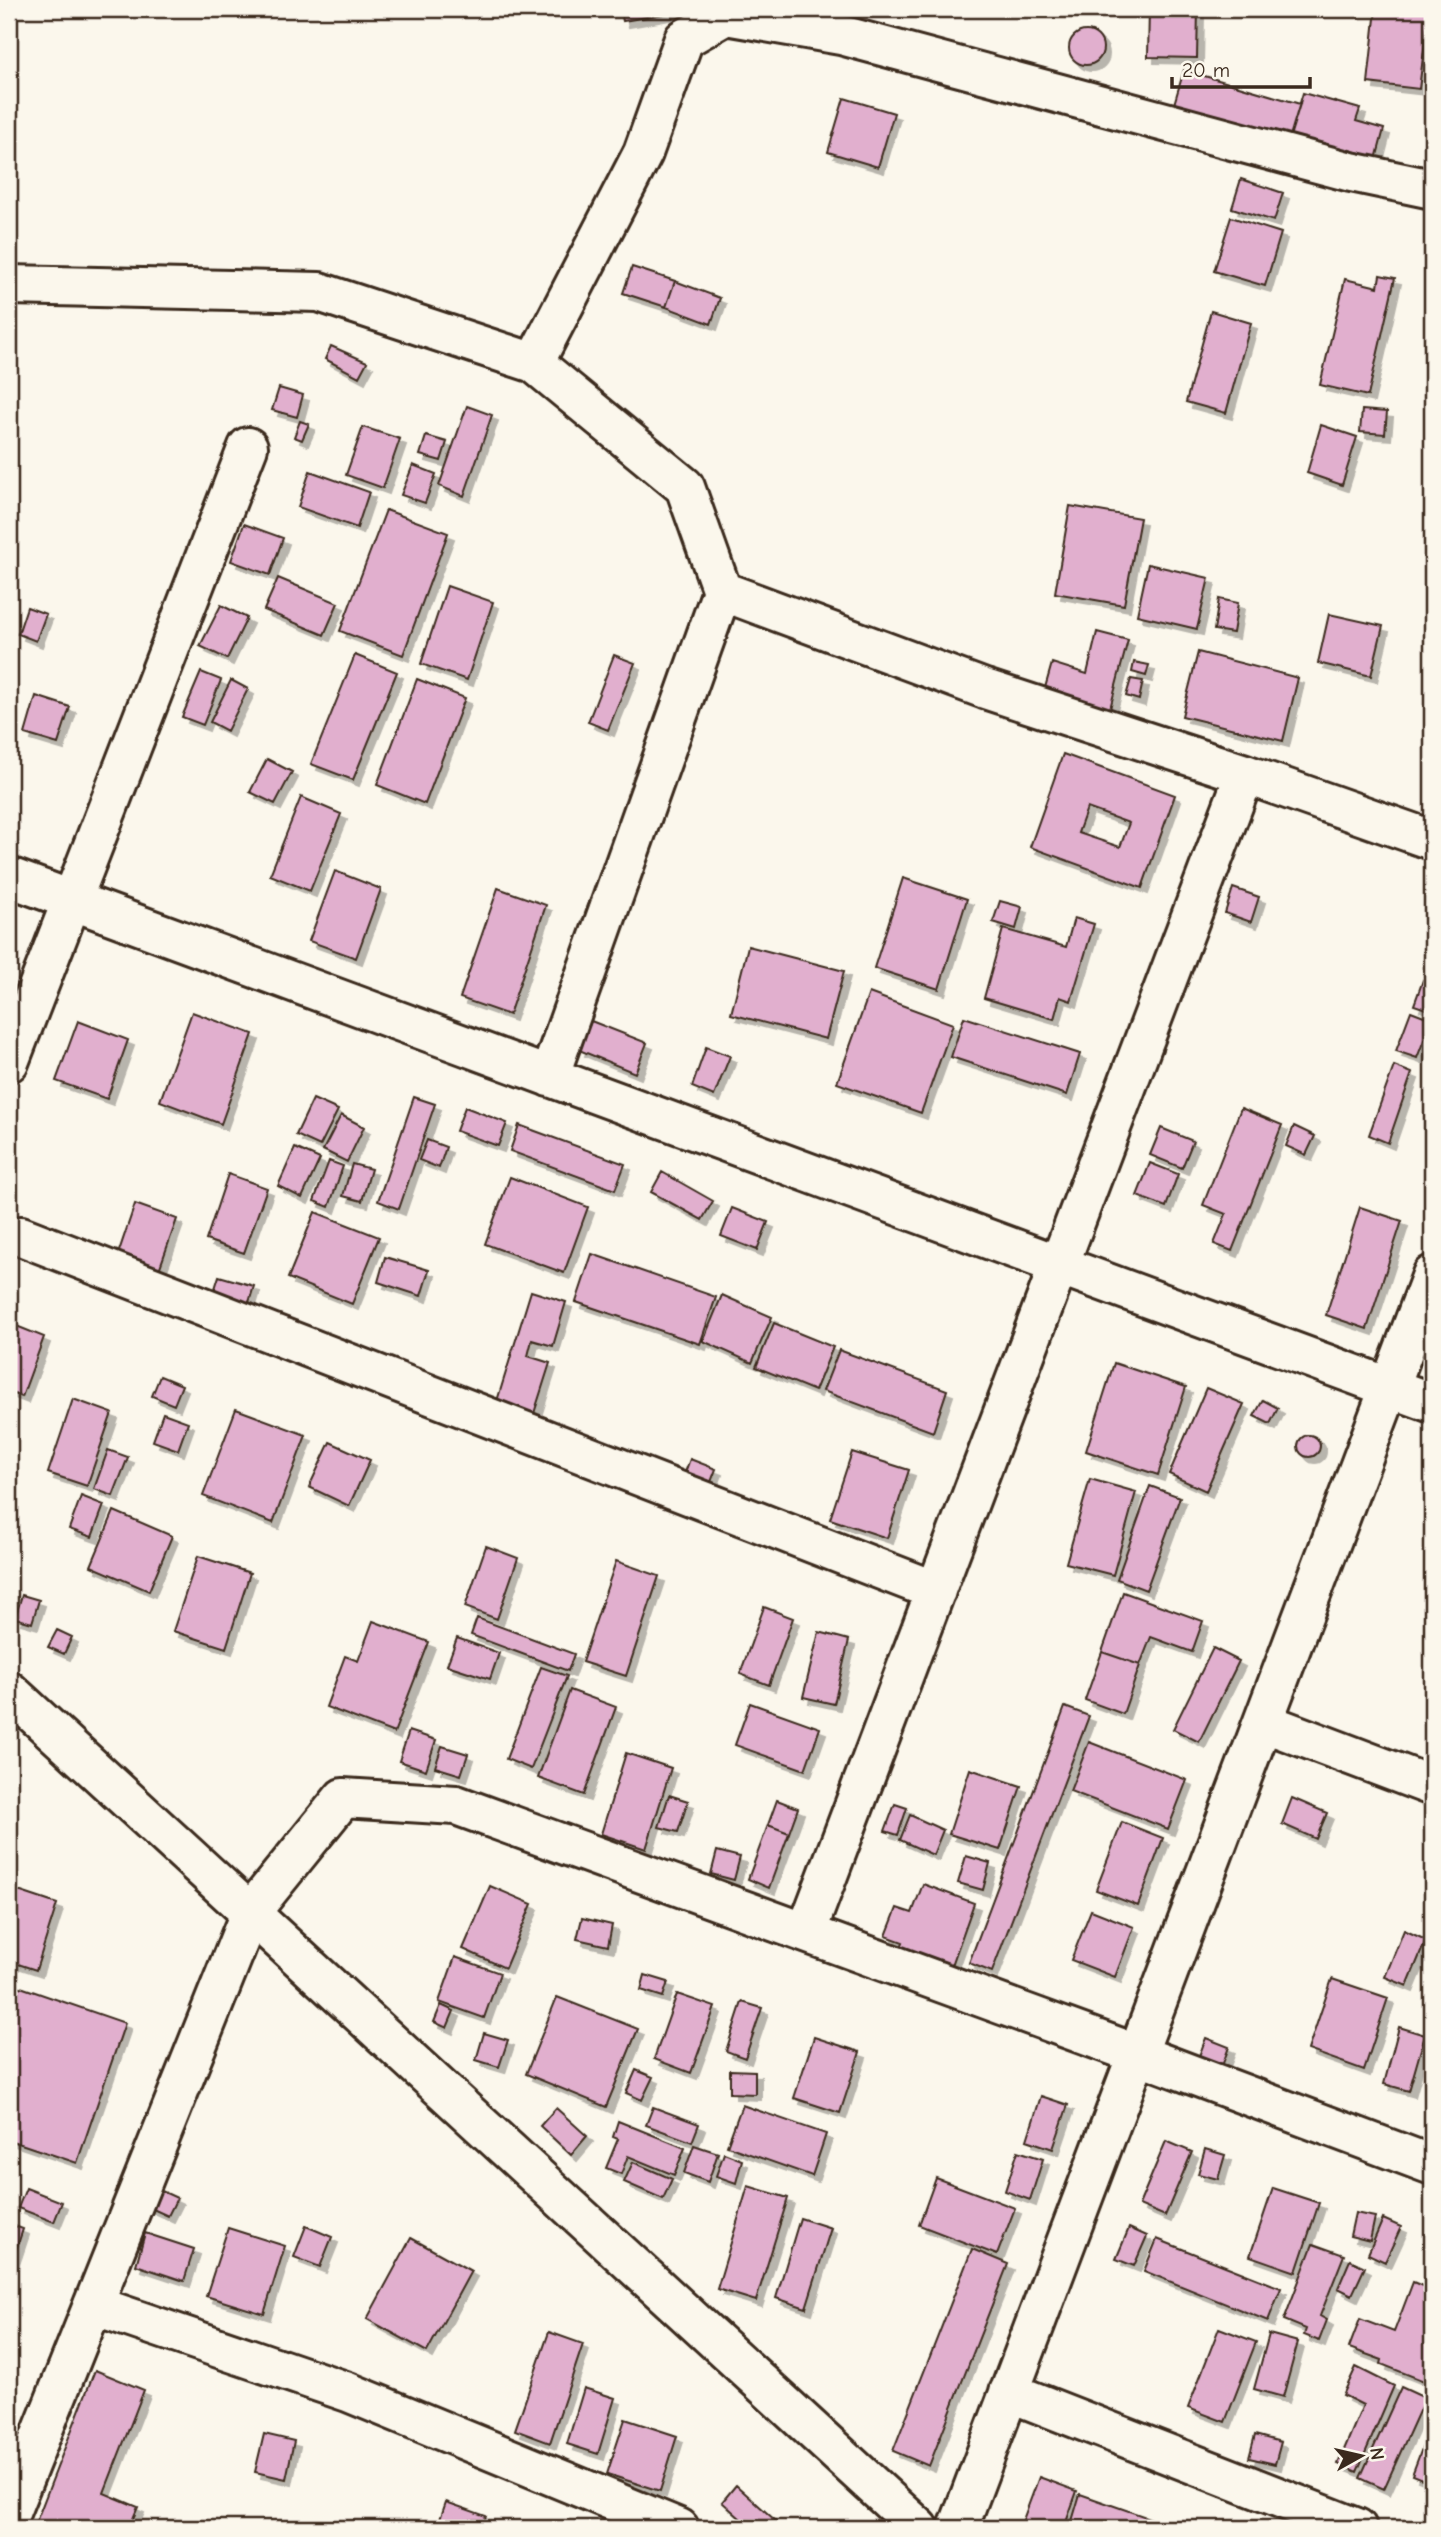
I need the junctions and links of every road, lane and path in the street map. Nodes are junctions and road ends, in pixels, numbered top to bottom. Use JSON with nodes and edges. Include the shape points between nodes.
{"nodes":[{"id":1,"x":1432,"y":189,"type":"edge"},
{"id":2,"x":9,"y":285,"type":"edge"},
{"id":3,"x":534,"y":363,"type":"junction"},
{"id":4,"x":248,"y":447,"type":"dead end"},
{"id":5,"x":722,"y":590,"type":"junction"},
{"id":6,"x":1245,"y":774,"type":"junction"},
{"id":7,"x":1432,"y":840,"type":"edge"},
{"id":8,"x":9,"y":877,"type":"edge"},
{"id":9,"x":74,"y":901,"type":"junction"},
{"id":10,"x":9,"y":1062,"type":"edge"},
{"id":11,"x":548,"y":1077,"type":"junction"},
{"id":12,"x":21,"y":1236,"type":"dead end"},
{"id":13,"x":1059,"y":1265,"type":"junction"},
{"id":14,"x":1432,"y":1275,"type":"edge"},
{"id":15,"x":1390,"y":1387,"type":"junction"},
{"id":16,"x":1432,"y":1403,"type":"edge"},
{"id":17,"x":936,"y":1591,"type":"junction"},
{"id":18,"x":9,"y":1691,"type":"edge"},
{"id":19,"x":1263,"y":1722,"type":"junction"},
{"id":20,"x":1432,"y":1786,"type":"edge"},
{"id":21,"x":250,"y":1913,"type":"junction"},
{"id":22,"x":806,"y":1933,"type":"junction"},
{"id":23,"x":1137,"y":2054,"type":"junction"},
{"id":24,"x":1432,"y":2165,"type":"edge"},
{"id":25,"x":93,"y":2305,"type":"junction"},
{"id":26,"x":1009,"y":2392,"type":"junction"},
{"id":27,"x":9,"y":2515,"type":"edge"},
{"id":28,"x":679,"y":2528,"type":"edge"},
{"id":29,"x":919,"y":2528,"type":"edge"},
{"id":30,"x":958,"y":2528,"type":"edge"},
{"id":31,"x":1357,"y":2528,"type":"edge"}],
"edges":[{"from":1,"to":3,"type":"street","via":[[1351,172],[841,36],[726,15],[684,39],[643,153]]},
{"from":2,"to":3,"type":"street","via":[[319,292]]},
{"from":3,"to":5,"type":"street","via":[[685,487]]},
{"from":4,"to":9,"type":"street"},
{"from":5,"to":6,"type":"street","via":[[985,689]]},
{"from":5,"to":11,"type":"street"},
{"from":6,"to":7,"type":"street"},
{"from":6,"to":13,"type":"street"},
{"from":8,"to":9,"type":"street"},
{"from":9,"to":10,"type":"street"},
{"from":9,"to":11,"type":"street"},
{"from":11,"to":13,"type":"street"},
{"from":12,"to":17,"type":"street"},
{"from":13,"to":15,"type":"street"},
{"from":13,"to":17,"type":"street"},
{"from":14,"to":15,"type":"street"},
{"from":15,"to":16,"type":"street"},
{"from":15,"to":19,"type":"street"},
{"from":17,"to":22,"type":"street"},
{"from":18,"to":21,"type":"street"},
{"from":19,"to":20,"type":"street"},
{"from":19,"to":23,"type":"street"},
{"from":21,"to":22,"type":"street","via":[[343,1798],[456,1805]]},
{"from":21,"to":25,"type":"street"},
{"from":21,"to":29,"type":"street"},
{"from":22,"to":23,"type":"street"},
{"from":23,"to":24,"type":"street"},
{"from":23,"to":26,"type":"street"},
{"from":25,"to":27,"type":"street"},
{"from":25,"to":28,"type":"street","via":[[348,2392]]},
{"from":26,"to":30,"type":"street"},
{"from":26,"to":31,"type":"street"}]}
